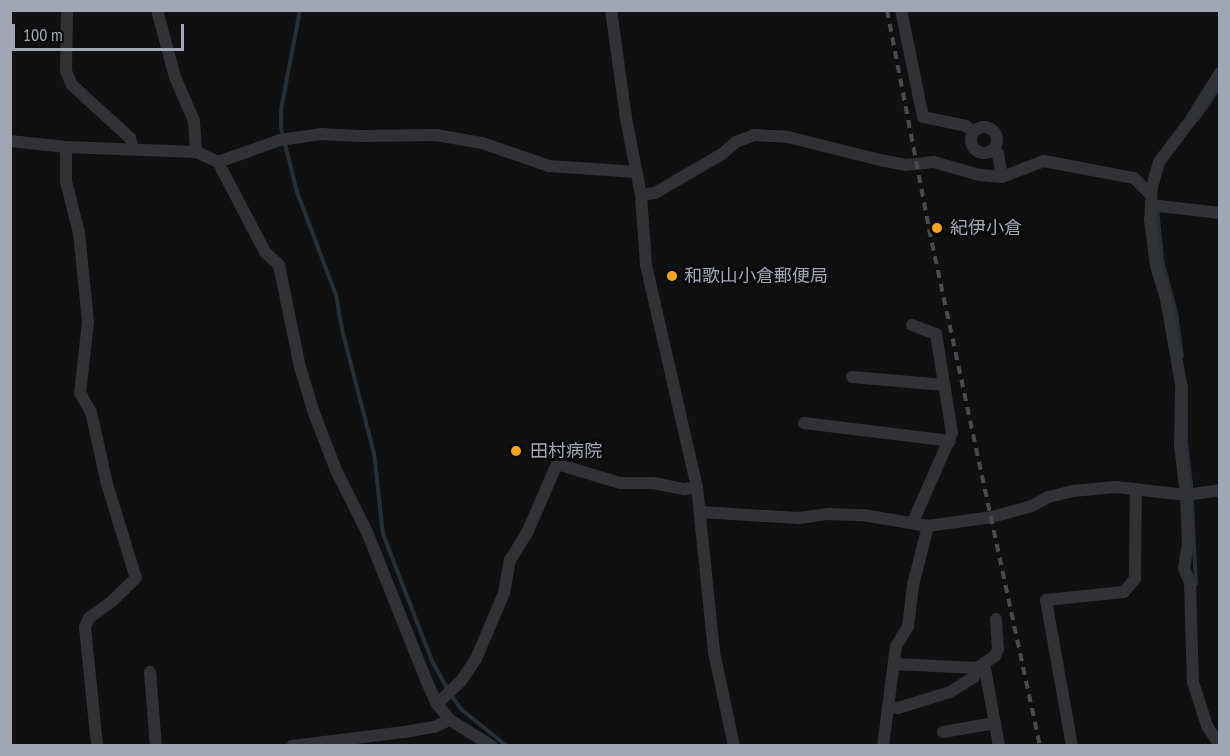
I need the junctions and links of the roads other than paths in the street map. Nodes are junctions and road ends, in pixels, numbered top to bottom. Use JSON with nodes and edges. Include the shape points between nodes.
{"nodes":[{"id":1,"x":68,"y":10,"type":"edge"},
{"id":2,"x":156,"y":10,"type":"edge"},
{"id":3,"x":611,"y":10,"type":"edge"},
{"id":4,"x":901,"y":10,"type":"edge"},
{"id":5,"x":1220,"y":73,"type":"edge"},
{"id":6,"x":973,"y":132,"type":"junction"},
{"id":7,"x":10,"y":141,"type":"edge"},
{"id":8,"x":66,"y":147,"type":"junction"},
{"id":9,"x":133,"y":148,"type":"junction"},
{"id":10,"x":992,"y":151,"type":"junction"},
{"id":11,"x":196,"y":152,"type":"junction"},
{"id":12,"x":218,"y":162,"type":"junction"},
{"id":13,"x":637,"y":172,"type":"junction"},
{"id":14,"x":1002,"y":177,"type":"junction"},
{"id":15,"x":641,"y":195,"type":"junction"},
{"id":16,"x":1151,"y":200,"type":"junction"},
{"id":17,"x":1220,"y":213,"type":"edge"},
{"id":18,"x":912,"y":325,"type":"dead end"},
{"id":19,"x":852,"y":377,"type":"dead end"},
{"id":20,"x":945,"y":386,"type":"junction"},
{"id":21,"x":804,"y":423,"type":"dead end"},
{"id":22,"x":950,"y":441,"type":"junction"},
{"id":23,"x":696,"y":486,"type":"junction"},
{"id":24,"x":1137,"y":489,"type":"junction"},
{"id":25,"x":1220,"y":490,"type":"edge"},
{"id":26,"x":1186,"y":495,"type":"junction"},
{"id":27,"x":700,"y":512,"type":"junction"},
{"id":28,"x":913,"y":522,"type":"junction"},
{"id":29,"x":928,"y":526,"type":"junction"},
{"id":30,"x":996,"y":619,"type":"dead end"},
{"id":31,"x":894,"y":664,"type":"junction"},
{"id":32,"x":980,"y":666,"type":"junction"},
{"id":33,"x":150,"y":672,"type":"dead end"},
{"id":34,"x":440,"y":702,"type":"junction"},
{"id":35,"x":888,"y":708,"type":"junction"},
{"id":36,"x":450,"y":720,"type":"junction"},
{"id":37,"x":994,"y":723,"type":"junction"},
{"id":38,"x":943,"y":732,"type":"dead end"},
{"id":39,"x":374,"y":741,"type":"edge"},
{"id":40,"x":1220,"y":745,"type":"edge"},
{"id":41,"x":97,"y":746,"type":"edge"},
{"id":42,"x":156,"y":746,"type":"edge"},
{"id":43,"x":292,"y":746,"type":"edge"},
{"id":44,"x":492,"y":746,"type":"edge"},
{"id":45,"x":734,"y":746,"type":"edge"},
{"id":46,"x":883,"y":746,"type":"edge"},
{"id":47,"x":999,"y":746,"type":"edge"},
{"id":48,"x":1072,"y":746,"type":"edge"}],
"edges":[{"from":1,"to":9,"type":"street","via":[[66,71],[72,85],[130,138]]},
{"from":2,"to":11,"type":"street","via":[[175,77],[194,122]]},
{"from":3,"to":13,"type":"street"},
{"from":4,"to":6,"type":"street","via":[[923,117],[966,126]]},
{"from":5,"to":16,"type":"street","via":[[1159,162]]},
{"from":6,"to":10,"type":"street","via":[[971,143],[976,151]]},
{"from":6,"to":10,"type":"street","via":[[981,127],[992,129],[997,141]]},
{"from":7,"to":8,"type":"street"},
{"from":8,"to":9,"type":"street"},
{"from":8,"to":41,"type":"street","via":[[66,182],[79,233],[88,322],[80,393],[91,412],[113,506],[136,578],[89,618],[85,627]]},
{"from":9,"to":11,"type":"street"},
{"from":10,"to":14,"type":"street","via":[[998,154]]},
{"from":11,"to":12,"type":"street"},
{"from":12,"to":13,"type":"street","via":[[294,137],[436,135],[482,142],[549,166]]},
{"from":12,"to":34,"type":"street","via":[[265,252],[279,265],[300,367],[314,413]]},
{"from":13,"to":15,"type":"street"},
{"from":14,"to":15,"type":"street","via":[[979,175],[934,162],[906,165],[788,137],[754,135],[736,142],[655,193]]},
{"from":14,"to":16,"type":"street","via":[[1044,161],[1134,178]]},
{"from":15,"to":23,"type":"street","via":[[652,300]]},
{"from":16,"to":17,"type":"street"},
{"from":16,"to":26,"type":"street","via":[[1156,266],[1166,298],[1181,384],[1180,445]]},
{"from":18,"to":20,"type":"street","via":[[936,334]]},
{"from":19,"to":20,"type":"street"},
{"from":20,"to":22,"type":"street"},
{"from":21,"to":22,"type":"street"},
{"from":22,"to":28,"type":"street"},
{"from":23,"to":27,"type":"street"},
{"from":23,"to":34,"type":"street","via":[[685,489],[620,483],[557,464],[527,533],[510,560],[504,593],[476,659]]},
{"from":24,"to":26,"type":"street"},
{"from":24,"to":29,"type":"street","via":[[1073,491],[992,517]]},
{"from":24,"to":48,"type":"street","via":[[1135,579],[1124,592],[1046,600]]},
{"from":25,"to":26,"type":"street"},
{"from":26,"to":40,"type":"street","via":[[1188,543],[1184,568],[1190,583],[1193,682],[1207,726]]},
{"from":27,"to":28,"type":"street","via":[[799,518],[863,514]]},
{"from":27,"to":45,"type":"street","via":[[714,652]]},
{"from":28,"to":29,"type":"street"},
{"from":29,"to":31,"type":"street","via":[[913,585],[908,627],[898,642]]},
{"from":30,"to":32,"type":"street","via":[[998,649],[995,656]]},
{"from":31,"to":32,"type":"street"},
{"from":31,"to":35,"type":"street"},
{"from":32,"to":35,"type":"street","via":[[974,677],[950,692]]},
{"from":32,"to":37,"type":"street"},
{"from":33,"to":42,"type":"street"},
{"from":34,"to":36,"type":"street"},
{"from":35,"to":46,"type":"street"},
{"from":36,"to":39,"type":"street"},
{"from":36,"to":44,"type":"street"},
{"from":37,"to":38,"type":"street"},
{"from":37,"to":47,"type":"street"},
{"from":39,"to":43,"type":"street"}]}
